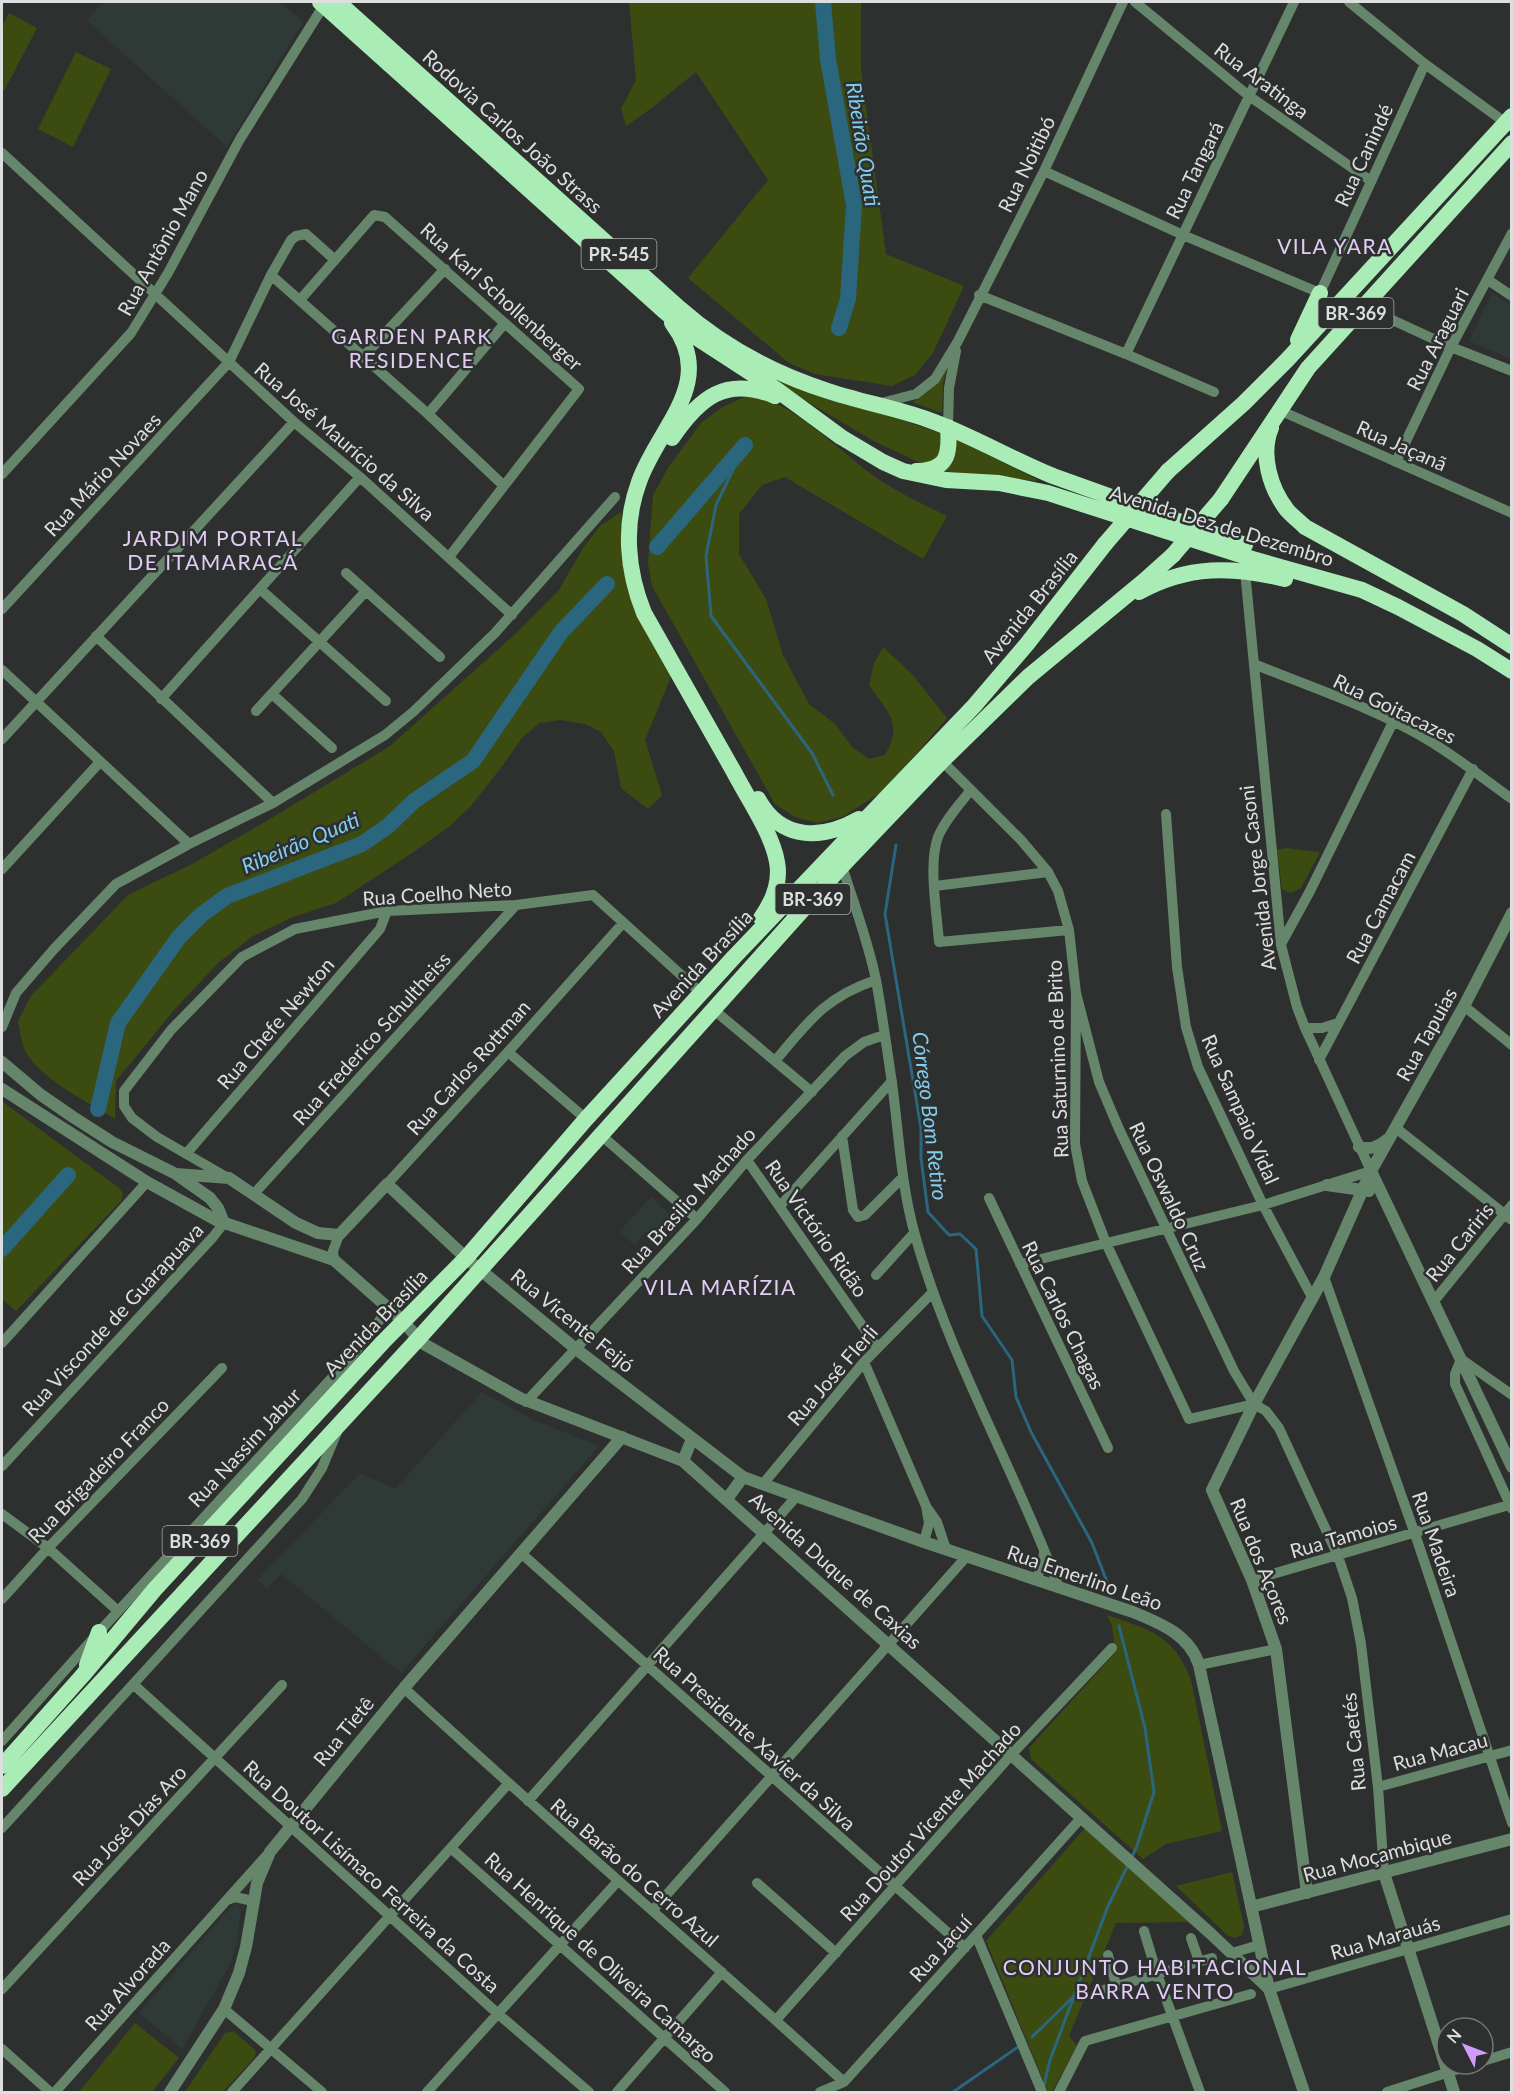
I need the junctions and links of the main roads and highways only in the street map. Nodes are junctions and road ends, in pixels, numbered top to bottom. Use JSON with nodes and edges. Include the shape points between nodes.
{"nodes":[{"id":1,"x":327,"y":3,"type":"edge"},
{"id":2,"x":1510,"y":122,"type":"edge"},
{"id":3,"x":1512,"y":142,"type":"edge"},
{"id":4,"x":1320,"y":293,"type":"road end"},
{"id":5,"x":663,"y":310,"type":"junction"},
{"id":6,"x":1287,"y":360,"type":"junction"},
{"id":7,"x":803,"y":409,"type":"junction"},
{"id":8,"x":1279,"y":410,"type":"junction"},
{"id":9,"x":948,"y":427,"type":"junction"},
{"id":10,"x":903,"y":471,"type":"junction"},
{"id":11,"x":1115,"y":606,"type":"junction"},
{"id":12,"x":1512,"y":646,"type":"edge"},
{"id":13,"x":1512,"y":658,"type":"edge"},
{"id":14,"x":1512,"y":671,"type":"edge"},
{"id":15,"x":1512,"y":683,"type":"edge"},
{"id":16,"x":872,"y":812,"type":"junction"},
{"id":17,"x":734,"y":957,"type":"junction"},
{"id":18,"x":383,"y":1342,"type":"junction"},
{"id":19,"x":352,"y":1356,"type":"road end"},
{"id":20,"x":99,"y":1632,"type":"road end"},
{"id":21,"x":83,"y":1675,"type":"junction"},
{"id":22,"x":2,"y":1766,"type":"edge"},
{"id":23,"x":2,"y":1789,"type":"edge"}],
"edges":[{"from":1,"to":5,"type":"highway","name":"Rodovia Carlos João Strass","number":"PR-545"},
{"from":1,"to":9,"type":"highway","name":"Rodovia Carlos João Strass","number":"PR-545","via":[[652,284],[734,349],[784,376]]},
{"from":2,"to":6,"type":"highway","name":"Avenida Brasília","number":"BR-369"},
{"from":3,"to":8,"type":"highway","name":"Avenida Brasília","number":"BR-369","via":[[1308,368]]},
{"from":4,"to":6,"type":"highway"},
{"from":5,"to":7,"type":"highway","name":"Rodovia Carlos João Strass","number":"PR-545","via":[[694,336]]},
{"from":5,"to":17,"type":"highway","via":[[686,350],[688,384],[681,405],[638,483],[629,528],[631,567],[644,613],[755,811],[777,861],[779,878],[774,896]]},
{"from":6,"to":16,"type":"highway","name":"Avenida Brasília","number":"BR-369","bridge":true,"via":[[1168,471],[1002,675]]},
{"from":7,"to":10,"type":"highway","name":"Rodovia Carlos João Strass","number":"PR-545","via":[[867,453]]},
{"from":7,"to":16,"type":"highway","via":[[762,391],[739,387],[716,394],[701,404],[681,426],[651,475],[641,508],[640,564],[651,610],[761,805],[775,820],[803,834],[818,834],[849,825]]},
{"from":8,"to":11,"type":"highway","name":"Avenida Brasília","number":"BR-369","bridge":true,"via":[[1221,499],[1173,555]]},
{"from":8,"to":12,"type":"highway","via":[[1268,436],[1267,465],[1278,497],[1288,512],[1305,526],[1463,614]]},
{"from":9,"to":10,"type":"highway","via":[[949,452],[944,462],[926,471]]},
{"from":9,"to":13,"type":"highway","name":"Avenida Dez de Dezembro","via":[[1053,476],[1256,549],[1366,581]]},
{"from":10,"to":14,"type":"highway","name":"Avenida Dez de Dezembro","via":[[1048,493],[1362,590]]},
{"from":11,"to":15,"type":"highway","via":[[1144,590],[1198,570],[1245,571],[1342,592],[1385,609]]},
{"from":11,"to":23,"type":"highway","name":"Avenida Brasília","number":"BR-369","via":[[1028,677],[842,866],[419,1338]]},
{"from":16,"to":17,"type":"highway","name":"Avenida Brasília","number":"BR-369"},
{"from":17,"to":18,"type":"highway","name":"Avenida Brasília","number":"BR-369","via":[[466,1258]]},
{"from":18,"to":19,"type":"highway"},
{"from":18,"to":21,"type":"highway","name":"Avenida Brasília","number":"BR-369","via":[[155,1589]]},
{"from":20,"to":21,"type":"highway"},
{"from":21,"to":22,"type":"highway","name":"Avenida Brasília","number":"BR-369"}]}
